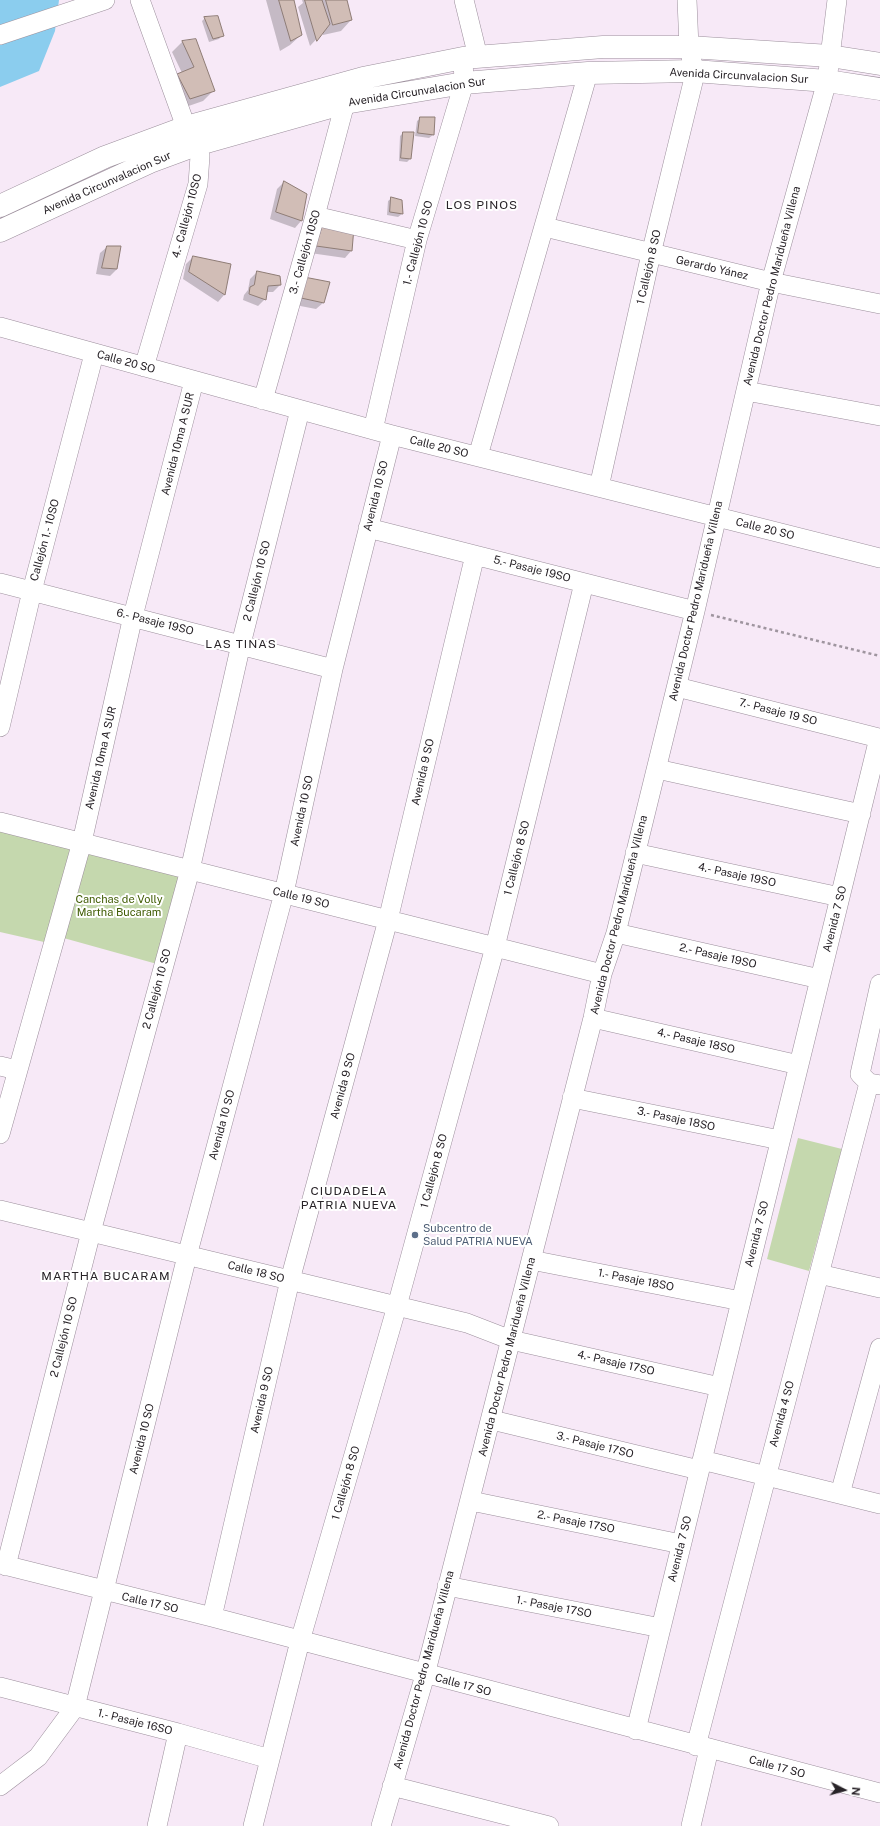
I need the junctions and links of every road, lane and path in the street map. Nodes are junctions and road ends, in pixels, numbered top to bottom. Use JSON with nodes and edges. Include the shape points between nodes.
{"nodes":[{"id":1,"x":104,"y":0,"type":"edge"},
{"id":2,"x":140,"y":0,"type":"edge"},
{"id":3,"x":464,"y":0,"type":"edge"},
{"id":4,"x":687,"y":0,"type":"edge"},
{"id":5,"x":837,"y":0,"type":"edge"},
{"id":6,"x":0,"y":34,"type":"edge"},
{"id":7,"x":690,"y":47,"type":"junction"},
{"id":8,"x":830,"y":56,"type":"junction"},
{"id":9,"x":471,"y":57,"type":"junction"},
{"id":10,"x":880,"y":64,"type":"edge"},
{"id":11,"x":694,"y":71,"type":"junction"},
{"id":12,"x":588,"y":73,"type":"junction"},
{"id":13,"x":827,"y":81,"type":"junction"},
{"id":14,"x":464,"y":83,"type":"junction"},
{"id":15,"x":880,"y":89,"type":"edge"},
{"id":16,"x":345,"y":103,"type":"junction"},
{"id":17,"x":191,"y":136,"type":"junction"},
{"id":18,"x":0,"y":206,"type":"edge"},
{"id":19,"x":315,"y":216,"type":"junction"},
{"id":20,"x":545,"y":227,"type":"junction"},
{"id":21,"x":0,"y":231,"type":"edge"},
{"id":22,"x":417,"y":240,"type":"junction"},
{"id":23,"x":651,"y":254,"type":"junction"},
{"id":24,"x":771,"y":282,"type":"junction"},
{"id":25,"x":880,"y":304,"type":"edge"},
{"id":26,"x":0,"y":327,"type":"edge"},
{"id":27,"x":94,"y":354,"type":"junction"},
{"id":28,"x":144,"y":367,"type":"junction"},
{"id":29,"x":194,"y":381,"type":"junction"},
{"id":30,"x":746,"y":391,"type":"junction"},
{"id":31,"x":263,"y":400,"type":"junction"},
{"id":32,"x":300,"y":410,"type":"junction"},
{"id":33,"x":880,"y":416,"type":"edge"},
{"id":34,"x":373,"y":430,"type":"junction"},
{"id":35,"x":392,"y":435,"type":"junction"},
{"id":36,"x":478,"y":456,"type":"junction"},
{"id":37,"x":599,"y":487,"type":"junction"},
{"id":38,"x":716,"y":517,"type":"junction"},
{"id":39,"x":368,"y":528,"type":"junction"},
{"id":40,"x":475,"y":555,"type":"junction"},
{"id":41,"x":880,"y":558,"type":"edge"},
{"id":42,"x":0,"y":582,"type":"edge"},
{"id":43,"x":584,"y":583,"type":"junction"},
{"id":44,"x":32,"y":591,"type":"junction"},
{"id":45,"x":695,"y":611,"type":"junction"},
{"id":46,"x":133,"y":616,"type":"junction"},
{"id":47,"x":241,"y":644,"type":"junction"},
{"id":48,"x":880,"y":656,"type":"edge"},
{"id":49,"x":333,"y":669,"type":"junction"},
{"id":50,"x":676,"y":687,"type":"junction"},
{"id":51,"x":0,"y":727,"type":"edge"},
{"id":52,"x":880,"y":738,"type":"edge"},
{"id":53,"x":657,"y":769,"type":"junction"},
{"id":54,"x":861,"y":814,"type":"junction"},
{"id":55,"x":0,"y":822,"type":"edge"},
{"id":56,"x":82,"y":842,"type":"junction"},
{"id":57,"x":635,"y":853,"type":"junction"},
{"id":58,"x":190,"y":870,"type":"junction"},
{"id":59,"x":284,"y":894,"type":"junction"},
{"id":60,"x":840,"y":897,"type":"junction"},
{"id":61,"x":388,"y":920,"type":"junction"},
{"id":62,"x":616,"y":933,"type":"junction"},
{"id":63,"x":495,"y":947,"type":"junction"},
{"id":64,"x":602,"y":974,"type":"junction"},
{"id":65,"x":820,"y":979,"type":"junction"},
{"id":66,"x":880,"y":984,"type":"edge"},
{"id":67,"x":593,"y":1018,"type":"junction"},
{"id":68,"x":799,"y":1065,"type":"junction"},
{"id":69,"x":8,"y":1068,"type":"edge"},
{"id":70,"x":870,"y":1081,"type":"edge"},
{"id":71,"x":572,"y":1098,"type":"junction"},
{"id":72,"x":0,"y":1134,"type":"edge"},
{"id":73,"x":780,"y":1140,"type":"junction"},
{"id":74,"x":0,"y":1210,"type":"edge"},
{"id":75,"x":91,"y":1232,"type":"junction"},
{"id":76,"x":187,"y":1256,"type":"junction"},
{"id":77,"x":531,"y":1260,"type":"junction"},
{"id":78,"x":819,"y":1274,"type":"junction"},
{"id":79,"x":290,"y":1280,"type":"junction"},
{"id":80,"x":880,"y":1288,"type":"edge"},
{"id":81,"x":741,"y":1301,"type":"junction"},
{"id":82,"x":397,"y":1306,"type":"junction"},
{"id":83,"x":511,"y":1340,"type":"junction"},
{"id":84,"x":880,"y":1348,"type":"edge"},
{"id":85,"x":720,"y":1387,"type":"junction"},
{"id":86,"x":492,"y":1420,"type":"junction"},
{"id":87,"x":701,"y":1465,"type":"junction"},
{"id":88,"x":766,"y":1476,"type":"junction"},
{"id":89,"x":840,"y":1494,"type":"junction"},
{"id":90,"x":470,"y":1501,"type":"junction"},
{"id":91,"x":880,"y":1504,"type":"edge"},
{"id":92,"x":681,"y":1544,"type":"junction"},
{"id":93,"x":3,"y":1565,"type":"edge"},
{"id":94,"x":447,"y":1586,"type":"junction"},
{"id":95,"x":104,"y":1592,"type":"junction"},
{"id":96,"x":212,"y":1617,"type":"junction"},
{"id":97,"x":661,"y":1628,"type":"junction"},
{"id":98,"x":300,"y":1641,"type":"junction"},
{"id":99,"x":425,"y":1675,"type":"junction"},
{"id":100,"x":0,"y":1687,"type":"edge"},
{"id":101,"x":75,"y":1707,"type":"junction"},
{"id":102,"x":636,"y":1730,"type":"junction"},
{"id":103,"x":178,"y":1733,"type":"junction"},
{"id":104,"x":702,"y":1747,"type":"junction"},
{"id":105,"x":270,"y":1760,"type":"junction"},
{"id":106,"x":0,"y":1786,"type":"edge"},
{"id":107,"x":392,"y":1786,"type":"junction"},
{"id":108,"x":880,"y":1794,"type":"edge"},
{"id":109,"x":544,"y":1825,"type":"edge"},
{"id":110,"x":157,"y":1826,"type":"edge"},
{"id":111,"x":253,"y":1826,"type":"edge"},
{"id":112,"x":381,"y":1826,"type":"edge"},
{"id":113,"x":691,"y":1826,"type":"edge"}],
"edges":[{"from":1,"to":6,"type":"street"},
{"from":2,"to":17,"type":"street","name":"4.- Callejón 10SO"},
{"from":3,"to":9,"type":"street"},
{"from":4,"to":7,"type":"street"},
{"from":5,"to":8,"type":"street","name":"Avenida Doctor Pedro Maridueña Villena"},
{"from":7,"to":8,"type":"main road","name":"Avenida Circunvalacion Sur"},
{"from":7,"to":9,"type":"main road","name":"Avenida Circunvalacion Sur","via":[[603,47]]},
{"from":7,"to":11,"type":"street","name":"1 Callejón 8 SO"},
{"from":8,"to":10,"type":"main road","name":"Avenida Circunvalacion Sur"},
{"from":8,"to":13,"type":"street","name":"Avenida Doctor Pedro Maridueña Villena"},
{"from":9,"to":14,"type":"street","name":"1.- Callejón 10 SO"},
{"from":9,"to":17,"type":"main road","name":"Avenida Circunvalacion Sur","via":[[363,78]]},
{"from":11,"to":12,"type":"main road","name":"Avenida Circunvalacion Sur"},
{"from":11,"to":13,"type":"main road","name":"Avenida Circunvalacion Sur"},
{"from":11,"to":23,"type":"street","name":"1 Callejón 8 SO"},
{"from":12,"to":14,"type":"main road","name":"Avenida Circunvalacion Sur"},
{"from":12,"to":20,"type":"street"},
{"from":13,"to":15,"type":"main road","name":"Avenida Circunvalacion Sur"},
{"from":13,"to":24,"type":"street","name":"Avenida Doctor Pedro Maridueña Villena"},
{"from":14,"to":16,"type":"main road","name":"Avenida Circunvalacion Sur"},
{"from":14,"to":22,"type":"street","name":"1.- Callejón 10 SO"},
{"from":16,"to":17,"type":"main road","name":"Avenida Circunvalacion Sur"},
{"from":16,"to":19,"type":"street","name":"3.- Callejón 10SO"},
{"from":17,"to":18,"type":"main road","name":"Avenida Circunvalacion Sur","via":[[105,157]]},
{"from":17,"to":21,"type":"main road","name":"Avenida Circunvalacion Sur","via":[[150,162]]},
{"from":17,"to":28,"type":"street","name":"4.- Callejón 10SO","via":[[200,156],[198,184]]},
{"from":19,"to":22,"type":"street"},
{"from":19,"to":31,"type":"street","name":"3.- Callejón 10SO"},
{"from":20,"to":23,"type":"street","name":"Gerardo Yánez"},
{"from":20,"to":36,"type":"street"},
{"from":22,"to":34,"type":"street","name":"1.- Callejón 10 SO"},
{"from":23,"to":24,"type":"street","name":"Gerardo Yánez"},
{"from":23,"to":37,"type":"street","name":"1 Callejón 8 SO"},
{"from":24,"to":25,"type":"street","name":"Gerardo Yánez"},
{"from":24,"to":30,"type":"street","name":"Avenida Doctor Pedro Maridueña Villena"},
{"from":26,"to":27,"type":"street","name":"Calle 20 SO"},
{"from":27,"to":28,"type":"street","name":"Calle 20 SO"},
{"from":27,"to":44,"type":"street","name":"Callejón 1.- 10SO"},
{"from":28,"to":29,"type":"street","name":"Calle 20 SO"},
{"from":29,"to":31,"type":"street","name":"Calle 20 SO"},
{"from":29,"to":46,"type":"street","name":"Avenida 10ma A SUR"},
{"from":30,"to":33,"type":"street"},
{"from":30,"to":38,"type":"street","name":"Avenida Doctor Pedro Maridueña Villena"},
{"from":31,"to":32,"type":"street","name":"Calle 20 SO"},
{"from":32,"to":34,"type":"street","name":"Calle 20 SO"},
{"from":32,"to":47,"type":"street","name":"2 Callejón 10 SO"},
{"from":34,"to":35,"type":"street","name":"Calle 20 SO"},
{"from":35,"to":36,"type":"street","name":"Calle 20 SO"},
{"from":35,"to":39,"type":"street","name":"Avenida 10 SO"},
{"from":36,"to":37,"type":"street","name":"Calle 20 SO"},
{"from":37,"to":38,"type":"street","name":"Calle 20 SO"},
{"from":38,"to":41,"type":"street","name":"Calle 20 SO"},
{"from":38,"to":45,"type":"street","name":"Avenida Doctor Pedro Maridueña Villena"},
{"from":39,"to":40,"type":"street","name":"5.- Pasaje 19SO"},
{"from":39,"to":49,"type":"street","name":"Avenida 10 SO"},
{"from":40,"to":43,"type":"street","name":"5.- Pasaje 19SO"},
{"from":40,"to":61,"type":"street","name":"Avenida 9 SO"},
{"from":42,"to":44,"type":"street","name":"6.- Pasaje 19SO"},
{"from":43,"to":45,"type":"street","name":"5.- Pasaje 19SO"},
{"from":43,"to":63,"type":"street","name":"1 Callejón 8 SO"},
{"from":44,"to":46,"type":"street","name":"6.- Pasaje 19SO"},
{"from":44,"to":51,"type":"street","name":"Callejón 1.- 10SO"},
{"from":45,"to":48,"type":"path"},
{"from":45,"to":50,"type":"street","name":"Avenida Doctor Pedro Maridueña Villena"},
{"from":46,"to":47,"type":"street","name":"6.- Pasaje 19SO"},
{"from":46,"to":56,"type":"street","name":"Avenida 10ma A SUR"},
{"from":47,"to":49,"type":"street","name":"6.- Pasaje 19SO"},
{"from":47,"to":58,"type":"street","name":"2 Callejón 10 SO"},
{"from":49,"to":59,"type":"street","name":"Avenida 10 SO"},
{"from":50,"to":52,"type":"street","name":"7.- Pasaje 19 SO"},
{"from":50,"to":53,"type":"street","name":"Avenida Doctor Pedro Maridueña Villena"},
{"from":52,"to":54,"type":"street","name":"Avenida 7 SO"},
{"from":53,"to":54,"type":"street"},
{"from":53,"to":57,"type":"street","name":"Avenida Doctor Pedro Maridueña Villena"},
{"from":54,"to":60,"type":"street","name":"Avenida 7 SO"},
{"from":55,"to":56,"type":"street","name":"Calle 19 SO"},
{"from":56,"to":58,"type":"street","name":"Calle 19 SO"},
{"from":56,"to":69,"type":"street","name":"Avenida 10ma A SUR"},
{"from":57,"to":60,"type":"street","name":"4.- Pasaje 19SO"},
{"from":57,"to":62,"type":"street","name":"Avenida Doctor Pedro Maridueña Villena"},
{"from":58,"to":59,"type":"street","name":"Calle 19 SO"},
{"from":58,"to":75,"type":"street","name":"2 Callejón 10 SO"},
{"from":59,"to":61,"type":"street","name":"Calle 19 SO"},
{"from":59,"to":76,"type":"street","name":"Avenida 10 SO"},
{"from":60,"to":65,"type":"street","name":"Avenida 7 SO"},
{"from":61,"to":63,"type":"street","name":"Calle 19 SO"},
{"from":61,"to":79,"type":"street","name":"Avenida 9 SO"},
{"from":62,"to":64,"type":"street","name":"Avenida Doctor Pedro Maridueña Villena"},
{"from":62,"to":65,"type":"street","name":"2.- Pasaje 19SO"},
{"from":63,"to":64,"type":"street","name":"Calle 19 SO"},
{"from":63,"to":82,"type":"street","name":"1 Callejón 8 SO"},
{"from":64,"to":67,"type":"street","name":"Avenida Doctor Pedro Maridueña Villena"},
{"from":65,"to":68,"type":"street","name":"Avenida 7 SO"},
{"from":66,"to":70,"type":"street","name":"Avenida 4 SO"},
{"from":67,"to":68,"type":"street","name":"4.- Pasaje 18SO"},
{"from":67,"to":71,"type":"street","name":"Avenida Doctor Pedro Maridueña Villena"},
{"from":68,"to":73,"type":"street","name":"Avenida 7 SO"},
{"from":69,"to":72,"type":"street","name":"Avenida 10ma A SUR"},
{"from":70,"to":78,"type":"street","name":"Avenida 4 SO"},
{"from":71,"to":73,"type":"street","name":"3.- Pasaje 18SO"},
{"from":71,"to":77,"type":"street","name":"Avenida Doctor Pedro Maridueña Villena"},
{"from":73,"to":81,"type":"street","name":"Avenida 7 SO"},
{"from":74,"to":75,"type":"street","name":"Calle 18 SO"},
{"from":75,"to":76,"type":"street","name":"Calle 18 SO"},
{"from":75,"to":93,"type":"street","name":"2 Callejón 10 SO"},
{"from":76,"to":79,"type":"street","name":"Calle 18 SO"},
{"from":76,"to":95,"type":"street","name":"Avenida 10 SO"},
{"from":77,"to":81,"type":"street","name":"1.- Pasaje 18SO"},
{"from":77,"to":83,"type":"street","name":"Avenida Doctor Pedro Maridueña Villena"},
{"from":78,"to":80,"type":"street"},
{"from":78,"to":88,"type":"street","name":"Avenida 4 SO"},
{"from":79,"to":82,"type":"street","name":"Calle 18 SO"},
{"from":79,"to":96,"type":"street","name":"Avenida 9 SO"},
{"from":81,"to":85,"type":"street","name":"Avenida 7 SO"},
{"from":82,"to":83,"type":"street","name":"Calle 18 SO","via":[[467,1323]]},
{"from":82,"to":98,"type":"street","name":"1 Callejón 8 SO"},
{"from":83,"to":85,"type":"street","name":"4.- Pasaje 17SO"},
{"from":83,"to":86,"type":"street","name":"Avenida Doctor Pedro Maridueña Villena"},
{"from":84,"to":89,"type":"street"},
{"from":85,"to":87,"type":"street","name":"Avenida 7 SO"},
{"from":86,"to":87,"type":"street","name":"3.- Pasaje 17SO"},
{"from":86,"to":90,"type":"street","name":"Avenida Doctor Pedro Maridueña Villena"},
{"from":87,"to":88,"type":"street","name":"3.- Pasaje 17SO"},
{"from":87,"to":92,"type":"street","name":"Avenida 7 SO"},
{"from":88,"to":89,"type":"street","name":"3.- Pasaje 17SO"},
{"from":88,"to":104,"type":"street","name":"Avenida 4 SO"},
{"from":89,"to":91,"type":"street","name":"3.- Pasaje 17SO"},
{"from":90,"to":92,"type":"street","name":"2.- Pasaje 17SO"},
{"from":90,"to":94,"type":"street","name":"Avenida Doctor Pedro Maridueña Villena"},
{"from":92,"to":97,"type":"street","name":"Avenida 7 SO"},
{"from":93,"to":95,"type":"street","name":"Calle 17 SO"},
{"from":94,"to":97,"type":"street","name":"1.- Pasaje 17SO"},
{"from":94,"to":99,"type":"street","name":"Avenida Doctor Pedro Maridueña Villena"},
{"from":95,"to":96,"type":"street","name":"Calle 17 SO"},
{"from":95,"to":101,"type":"street","name":"Avenida 10 SO"},
{"from":96,"to":98,"type":"street","name":"Calle 17 SO"},
{"from":97,"to":102,"type":"street","name":"Avenida 7 SO"},
{"from":98,"to":99,"type":"street","name":"Calle 17 SO"},
{"from":98,"to":105,"type":"street","name":"1 Callejón 8 SO"},
{"from":99,"to":102,"type":"street","name":"Calle 17 SO"},
{"from":99,"to":107,"type":"street","name":"Avenida Doctor Pedro Maridueña Villena"},
{"from":100,"to":101,"type":"street","name":"1.- Pasaje 16SO"},
{"from":101,"to":103,"type":"street","name":"1.- Pasaje 16SO"},
{"from":101,"to":106,"type":"street","name":"Avenida 10 SO","via":[[38,1757]]},
{"from":102,"to":104,"type":"street","name":"Calle 17 SO"},
{"from":103,"to":105,"type":"street","name":"1.- Pasaje 16SO"},
{"from":103,"to":110,"type":"street"},
{"from":104,"to":108,"type":"street","name":"Calle 17 SO"},
{"from":104,"to":113,"type":"street","name":"Avenida 4 SO"},
{"from":105,"to":111,"type":"street","name":"1 Callejón 8 SO"},
{"from":107,"to":109,"type":"street"},
{"from":107,"to":112,"type":"street","name":"Avenida Doctor Pedro Maridueña Villena"}]}
